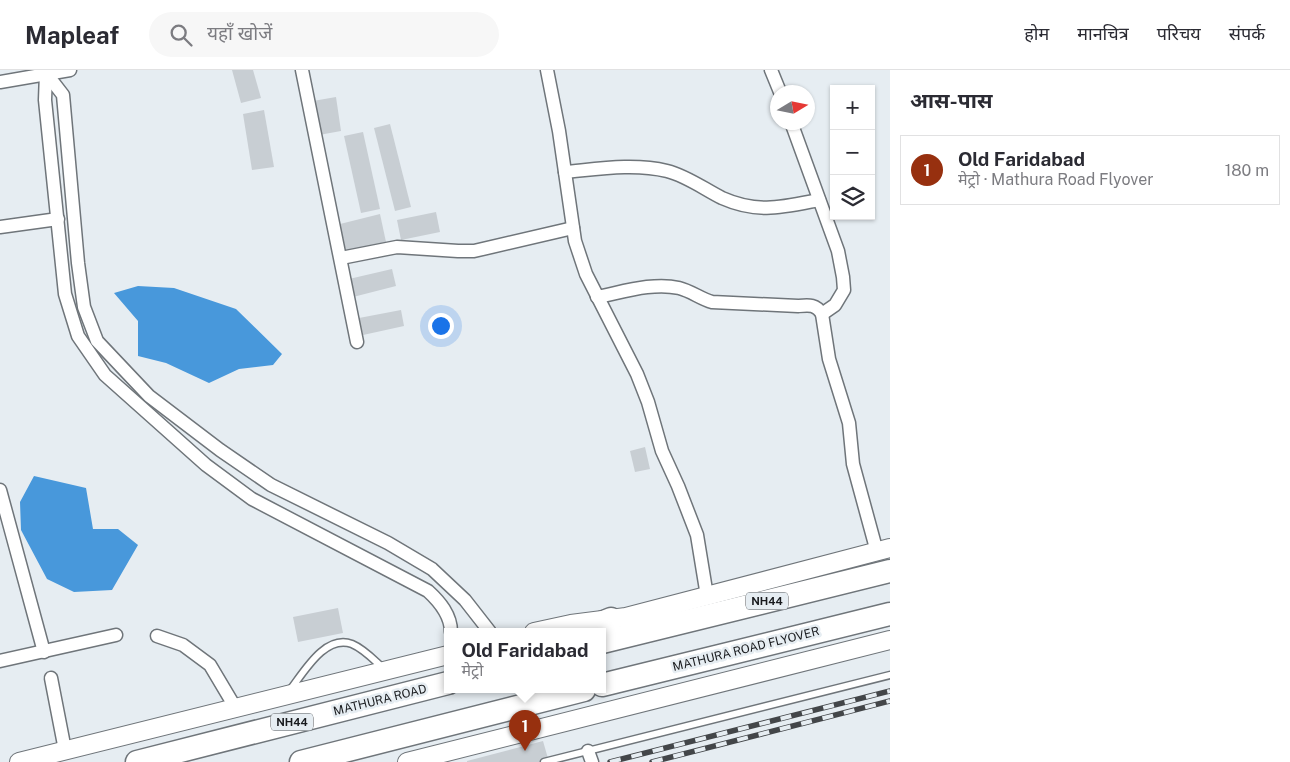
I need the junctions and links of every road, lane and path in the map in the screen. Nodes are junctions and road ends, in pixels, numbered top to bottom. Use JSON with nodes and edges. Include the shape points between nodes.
{"nodes":[{"id":1,"x":70,"y":70,"type":"edge"},
{"id":2,"x":302,"y":70,"type":"edge"},
{"id":3,"x":547,"y":70,"type":"edge"},
{"id":4,"x":771,"y":70,"type":"edge"},
{"id":5,"x":46,"y":73,"type":"junction"},
{"id":6,"x":0,"y":82,"type":"edge"},
{"id":7,"x":777,"y":85,"type":"edge"},
{"id":8,"x":794,"y":130,"type":"edge"},
{"id":9,"x":564,"y":172,"type":"junction"},
{"id":10,"x":819,"y":200,"type":"junction"},
{"id":11,"x":58,"y":219,"type":"junction"},
{"id":12,"x":0,"y":227,"type":"edge"},
{"id":13,"x":573,"y":228,"type":"junction"},
{"id":14,"x":341,"y":258,"type":"junction"},
{"id":15,"x":596,"y":297,"type":"junction"},
{"id":16,"x":822,"y":314,"type":"junction"},
{"id":17,"x":357,"y":342,"type":"dead end"},
{"id":18,"x":0,"y":490,"type":"edge"},
{"id":19,"x":3,"y":514,"type":"edge"},
{"id":20,"x":884,"y":550,"type":"edge"},
{"id":21,"x":890,"y":571,"type":"edge"},
{"id":22,"x":707,"y":596,"type":"junction"},
{"id":23,"x":890,"y":614,"type":"edge"},
{"id":24,"x":611,"y":620,"type":"junction"},
{"id":25,"x":451,"y":628,"type":"edge"},
{"id":26,"x":487,"y":628,"type":"edge"},
{"id":27,"x":552,"y":628,"type":"edge"},
{"id":28,"x":590,"y":628,"type":"edge"},
{"id":29,"x":116,"y":635,"type":"dead end"},
{"id":30,"x":157,"y":636,"type":"dead end"},
{"id":31,"x":890,"y":640,"type":"edge"},
{"id":32,"x":606,"y":641,"type":"edge"},
{"id":33,"x":44,"y":652,"type":"junction"},
{"id":34,"x":444,"y":654,"type":"edge"},
{"id":35,"x":0,"y":661,"type":"edge"},
{"id":36,"x":386,"y":671,"type":"junction"},
{"id":37,"x":890,"y":674,"type":"edge"},
{"id":38,"x":51,"y":678,"type":"dead end"},
{"id":39,"x":444,"y":683,"type":"edge"},
{"id":40,"x":606,"y":684,"type":"edge"},
{"id":41,"x":572,"y":693,"type":"edge"},
{"id":42,"x":285,"y":696,"type":"junction"},
{"id":43,"x":236,"y":707,"type":"junction"},
{"id":44,"x":65,"y":750,"type":"junction"},
{"id":45,"x":590,"y":756,"type":"edge"},
{"id":46,"x":19,"y":762,"type":"edge"},
{"id":47,"x":137,"y":762,"type":"edge"},
{"id":48,"x":301,"y":762,"type":"edge"},
{"id":49,"x":407,"y":762,"type":"edge"},
{"id":50,"x":544,"y":762,"type":"edge"}],
"edges":[{"from":1,"to":5,"type":"street"},
{"from":2,"to":14,"type":"street"},
{"from":3,"to":9,"type":"street"},
{"from":4,"to":7,"type":"street"},
{"from":5,"to":6,"type":"street"},
{"from":5,"to":11,"type":"street","via":[[45,100]]},
{"from":5,"to":26,"type":"street","via":[[63,96],[84,307],[97,341],[149,396],[271,485],[388,543],[432,569],[465,600]]},
{"from":8,"to":10,"type":"street"},
{"from":9,"to":10,"type":"street","via":[[621,167],[668,172],[723,198],[764,209]]},
{"from":9,"to":13,"type":"street"},
{"from":10,"to":16,"type":"street","via":[[838,251],[844,290],[835,305]]},
{"from":11,"to":12,"type":"street"},
{"from":11,"to":25,"type":"street","via":[[65,294],[78,336],[105,375],[206,465],[252,499],[428,590],[441,603]]},
{"from":13,"to":14,"type":"street","via":[[474,251],[397,247]]},
{"from":13,"to":15,"type":"street"},
{"from":14,"to":17,"type":"street"},
{"from":15,"to":16,"type":"street","via":[[667,286],[712,302],[812,305]]},
{"from":15,"to":22,"type":"street","via":[[637,374],[648,402],[662,451],[697,535]]},
{"from":16,"to":20,"type":"street","via":[[829,359],[849,423],[856,473]]},
{"from":18,"to":19,"type":"street"},
{"from":19,"to":33,"type":"street"},
{"from":20,"to":22,"type":"main road"},
{"from":21,"to":32,"type":"highway","number":"NH44"},
{"from":22,"to":24,"type":"main road"},
{"from":23,"to":40,"type":"highway","name":"MATHURA ROAD FLYOVER"},
{"from":24,"to":27,"type":"main road"},
{"from":24,"to":28,"type":"highway"},
{"from":29,"to":33,"type":"street"},
{"from":30,"to":43,"type":"street","via":[[183,645],[210,665]]},
{"from":31,"to":49,"type":"main road"},
{"from":33,"to":35,"type":"street"},
{"from":34,"to":36,"type":"main road"},
{"from":36,"to":42,"type":"main road"},
{"from":36,"to":42,"type":"lane","via":[[364,650],[339,642],[315,657]]},
{"from":37,"to":45,"type":"lane"},
{"from":38,"to":44,"type":"street"},
{"from":39,"to":47,"type":"highway","name":"MATHURA ROAD","number":"NH44"},
{"from":41,"to":48,"type":"highway"},
{"from":42,"to":43,"type":"main road"},
{"from":43,"to":44,"type":"main road"},
{"from":44,"to":46,"type":"main road"},
{"from":45,"to":50,"type":"lane"}]}
